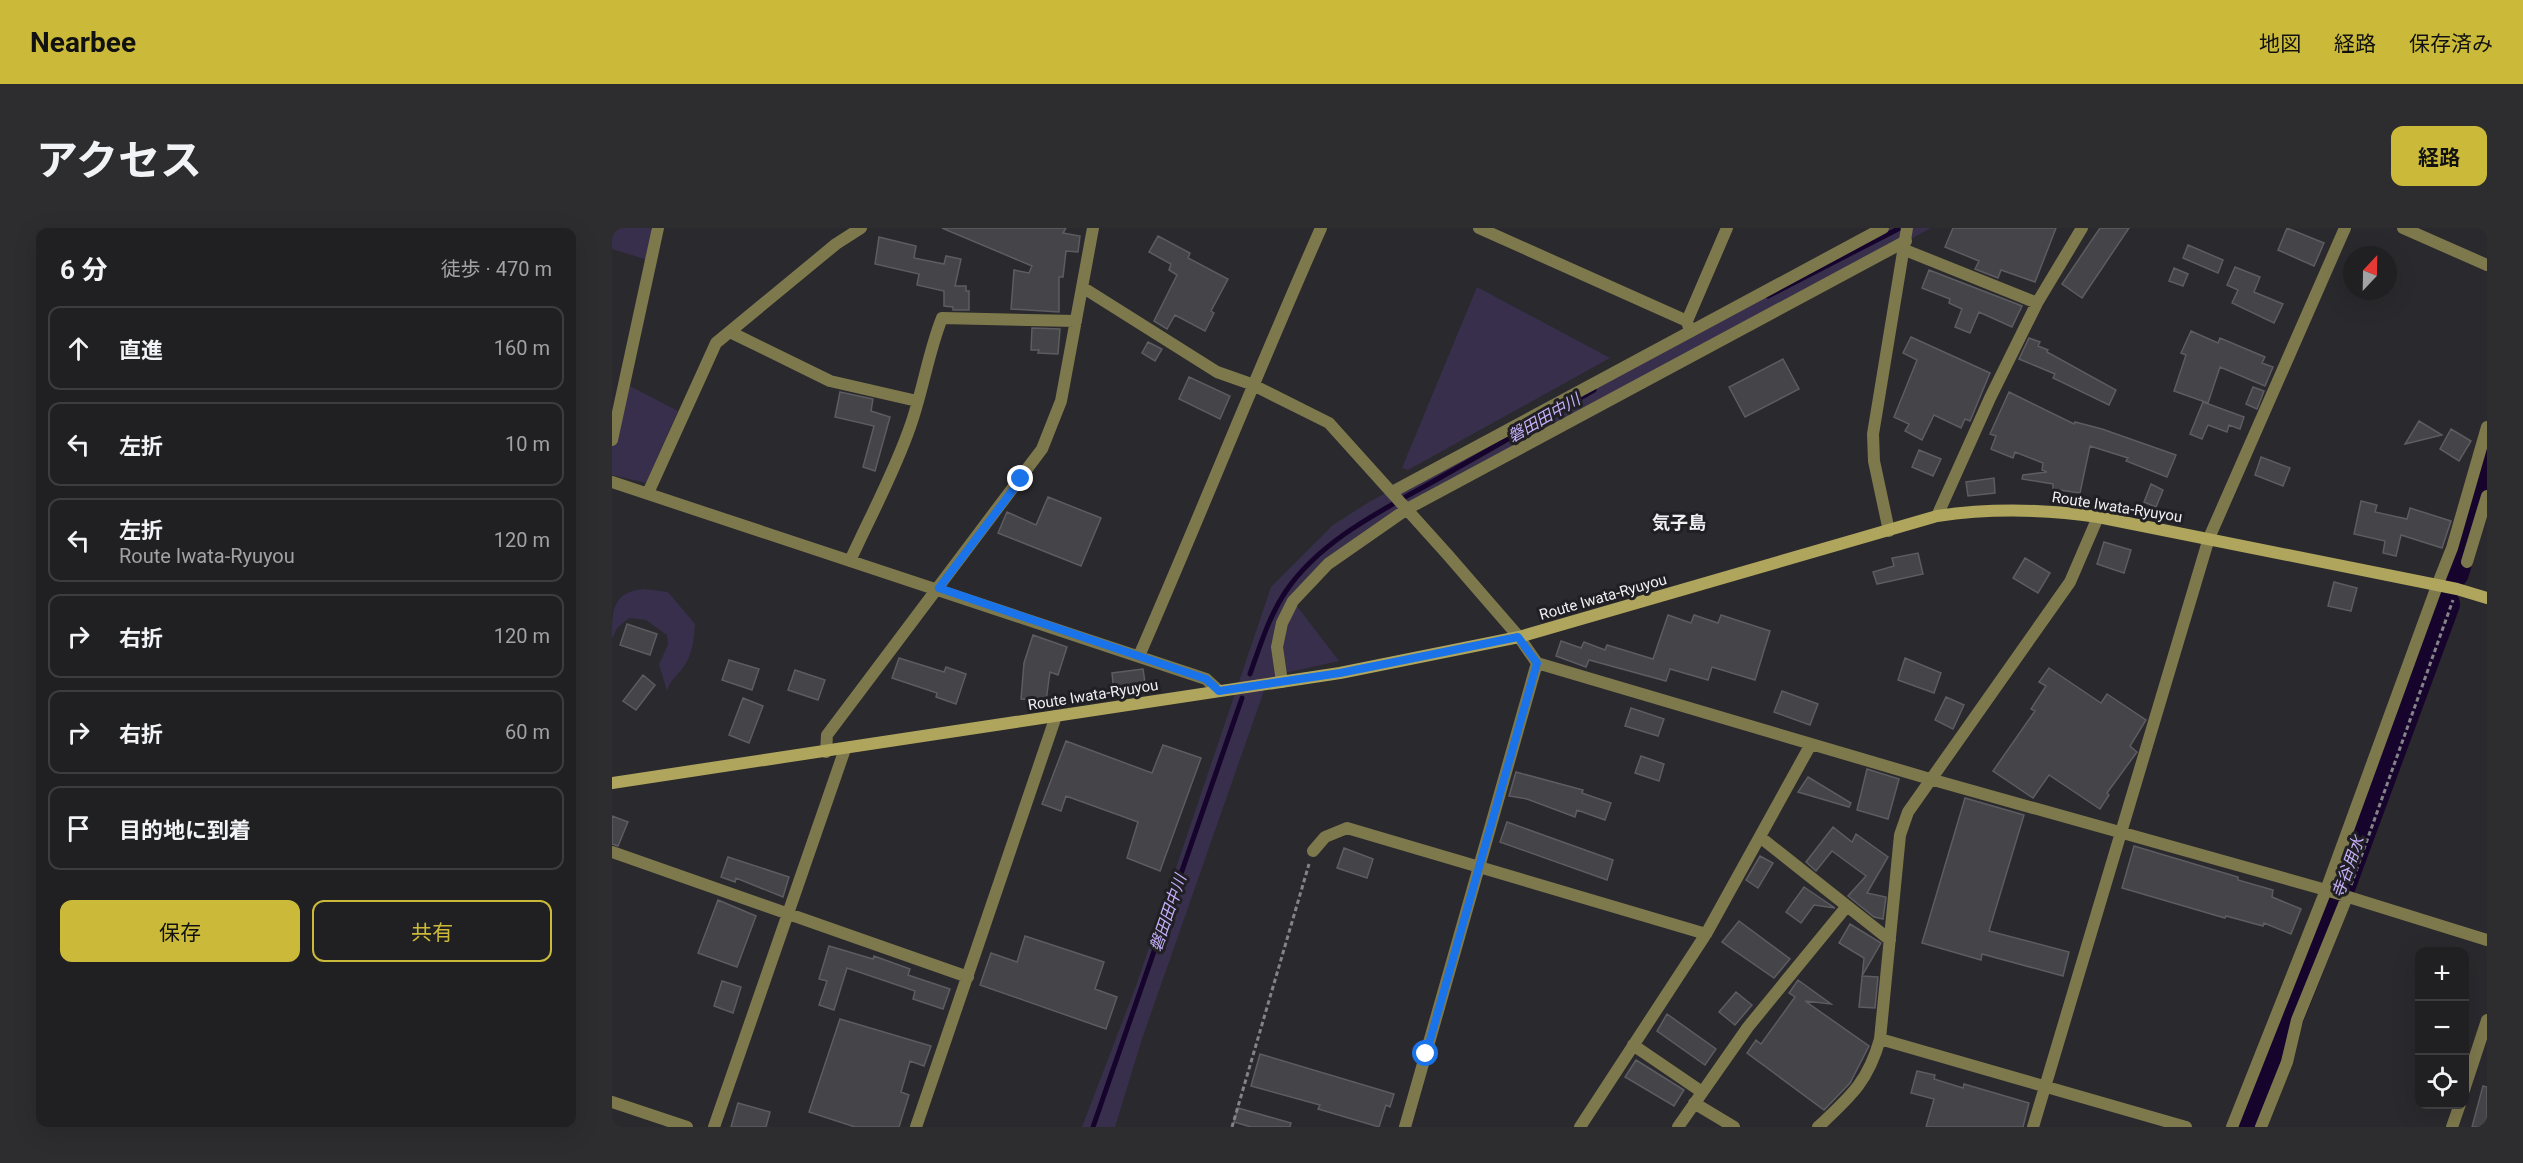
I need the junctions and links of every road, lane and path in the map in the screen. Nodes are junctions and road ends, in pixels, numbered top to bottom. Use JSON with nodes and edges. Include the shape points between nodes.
{"nodes":[{"id":1,"x":658,"y":228,"type":"edge"},
{"id":2,"x":861,"y":228,"type":"edge"},
{"id":3,"x":1093,"y":228,"type":"edge"},
{"id":4,"x":1321,"y":228,"type":"edge"},
{"id":5,"x":1479,"y":228,"type":"edge"},
{"id":6,"x":1727,"y":228,"type":"edge"},
{"id":7,"x":1883,"y":228,"type":"edge"},
{"id":8,"x":2082,"y":228,"type":"edge"},
{"id":9,"x":2345,"y":228,"type":"edge"},
{"id":10,"x":2403,"y":228,"type":"edge"},
{"id":11,"x":1906,"y":239,"type":"edge"},
{"id":12,"x":2487,"y":266,"type":"edge"},
{"id":13,"x":1082,"y":287,"type":"junction"},
{"id":14,"x":2037,"y":303,"type":"junction"},
{"id":15,"x":1076,"y":321,"type":"junction"},
{"id":16,"x":1688,"y":327,"type":"junction"},
{"id":17,"x":730,"y":332,"type":"junction"},
{"id":18,"x":1251,"y":384,"type":"junction"},
{"id":19,"x":917,"y":401,"type":"junction"},
{"id":20,"x":2487,"y":427,"type":"edge"},
{"id":21,"x":612,"y":440,"type":"edge"},
{"id":22,"x":612,"y":482,"type":"edge"},
{"id":23,"x":1392,"y":492,"type":"junction"},
{"id":24,"x":648,"y":493,"type":"junction"},
{"id":25,"x":2487,"y":496,"type":"edge"},
{"id":26,"x":1407,"y":509,"type":"junction"},
{"id":27,"x":1937,"y":516,"type":"junction"},
{"id":28,"x":2098,"y":517,"type":"junction"},
{"id":29,"x":1889,"y":531,"type":"junction"},
{"id":30,"x":2209,"y":538,"type":"junction"},
{"id":31,"x":850,"y":561,"type":"junction"},
{"id":32,"x":2467,"y":562,"type":"dead end"},
{"id":33,"x":2437,"y":586,"type":"junction"},
{"id":34,"x":939,"y":588,"type":"junction"},
{"id":35,"x":2457,"y":589,"type":"junction"},
{"id":36,"x":2487,"y":598,"type":"edge"},
{"id":37,"x":1518,"y":637,"type":"junction"},
{"id":38,"x":1139,"y":656,"type":"junction"},
{"id":39,"x":1537,"y":663,"type":"junction"},
{"id":40,"x":1282,"y":682,"type":"junction"},
{"id":41,"x":1219,"y":691,"type":"junction"},
{"id":42,"x":1056,"y":716,"type":"junction"},
{"id":43,"x":1811,"y":744,"type":"junction"},
{"id":44,"x":845,"y":748,"type":"junction"},
{"id":45,"x":826,"y":752,"type":"junction"},
{"id":46,"x":1930,"y":779,"type":"junction"},
{"id":47,"x":612,"y":783,"type":"edge"},
{"id":48,"x":2120,"y":832,"type":"junction"},
{"id":49,"x":1760,"y":837,"type":"junction"},
{"id":50,"x":1312,"y":851,"type":"joint"},
{"id":51,"x":612,"y":852,"type":"edge"},
{"id":52,"x":1478,"y":866,"type":"junction"},
{"id":53,"x":2326,"y":890,"type":"junction"},
{"id":54,"x":2347,"y":897,"type":"junction"},
{"id":55,"x":1847,"y":906,"type":"junction"},
{"id":56,"x":788,"y":914,"type":"junction"},
{"id":57,"x":1706,"y":934,"type":"junction"},
{"id":58,"x":1890,"y":940,"type":"junction"},
{"id":59,"x":2487,"y":940,"type":"edge"},
{"id":60,"x":968,"y":977,"type":"junction"},
{"id":61,"x":2487,"y":1020,"type":"edge"},
{"id":62,"x":1881,"y":1039,"type":"junction"},
{"id":63,"x":1633,"y":1046,"type":"junction"},
{"id":64,"x":2469,"y":1075,"type":"edge"},
{"id":65,"x":2044,"y":1087,"type":"junction"},
{"id":66,"x":1698,"y":1097,"type":"junction"},
{"id":67,"x":612,"y":1102,"type":"edge"},
{"id":68,"x":2458,"y":1109,"type":"edge"},
{"id":69,"x":687,"y":1127,"type":"edge"},
{"id":70,"x":714,"y":1127,"type":"edge"},
{"id":71,"x":916,"y":1127,"type":"edge"},
{"id":72,"x":1232,"y":1127,"type":"edge"},
{"id":73,"x":1405,"y":1127,"type":"edge"},
{"id":74,"x":1580,"y":1127,"type":"edge"},
{"id":75,"x":1678,"y":1127,"type":"edge"},
{"id":76,"x":1734,"y":1127,"type":"edge"},
{"id":77,"x":1818,"y":1127,"type":"edge"},
{"id":78,"x":2033,"y":1127,"type":"edge"},
{"id":79,"x":2186,"y":1127,"type":"edge"},
{"id":80,"x":2232,"y":1127,"type":"edge"},
{"id":81,"x":2261,"y":1127,"type":"edge"},
{"id":82,"x":2452,"y":1127,"type":"edge"}],
"edges":[{"from":1,"to":21,"type":"street"},
{"from":2,"to":17,"type":"street","via":[[836,244]]},
{"from":3,"to":13,"type":"street"},
{"from":4,"to":18,"type":"street"},
{"from":5,"to":16,"type":"street"},
{"from":6,"to":16,"type":"street"},
{"from":7,"to":16,"type":"street"},
{"from":8,"to":14,"type":"street"},
{"from":9,"to":30,"type":"street"},
{"from":10,"to":12,"type":"street"},
{"from":11,"to":14,"type":"street"},
{"from":11,"to":26,"type":"street"},
{"from":11,"to":29,"type":"street","via":[[1873,434],[1874,461]]},
{"from":13,"to":15,"type":"street"},
{"from":13,"to":18,"type":"street","via":[[1217,372]]},
{"from":14,"to":27,"type":"street"},
{"from":15,"to":19,"type":"street","via":[[942,318]]},
{"from":15,"to":34,"type":"street","via":[[1060,401],[1042,449]]},
{"from":16,"to":23,"type":"street"},
{"from":17,"to":19,"type":"street","via":[[830,381]]},
{"from":17,"to":24,"type":"street","via":[[716,343]]},
{"from":18,"to":23,"type":"street","via":[[1329,423]]},
{"from":18,"to":38,"type":"street","via":[[1220,469]]},
{"from":19,"to":31,"type":"street","via":[[902,450]]},
{"from":20,"to":33,"type":"street"},
{"from":22,"to":24,"type":"street"},
{"from":23,"to":26,"type":"street"},
{"from":24,"to":31,"type":"street"},
{"from":25,"to":32,"type":"street"},
{"from":26,"to":37,"type":"street"},
{"from":26,"to":40,"type":"street","via":[[1323,568],[1293,601],[1282,623],[1277,647]]},
{"from":27,"to":28,"type":"main road","name":"Route Iwata-Ryuyou","via":[[2006,510]]},
{"from":27,"to":29,"type":"main road","name":"Route Iwata-Ryuyou"},
{"from":28,"to":30,"type":"main road","name":"Route Iwata-Ryuyou"},
{"from":28,"to":46,"type":"street","via":[[2070,582]]},
{"from":29,"to":37,"type":"main road","name":"Route Iwata-Ryuyou"},
{"from":30,"to":33,"type":"main road","name":"Route Iwata-Ryuyou"},
{"from":30,"to":48,"type":"street"},
{"from":31,"to":34,"type":"street"},
{"from":33,"to":35,"type":"main road","name":"Route Iwata-Ryuyou"},
{"from":33,"to":53,"type":"street"},
{"from":34,"to":38,"type":"street"},
{"from":34,"to":45,"type":"street","via":[[827,735]]},
{"from":35,"to":36,"type":"main road","name":"Route Iwata-Ryuyou"},
{"from":35,"to":54,"type":"path"},
{"from":37,"to":39,"type":"street"},
{"from":37,"to":40,"type":"main road","name":"Route Iwata-Ryuyou"},
{"from":38,"to":41,"type":"street","via":[[1206,679]]},
{"from":39,"to":43,"type":"street"},
{"from":39,"to":52,"type":"street"},
{"from":40,"to":41,"type":"main road","name":"Route Iwata-Ryuyou"},
{"from":41,"to":42,"type":"main road","name":"Route Iwata-Ryuyou"},
{"from":42,"to":44,"type":"main road","name":"Route Iwata-Ryuyou"},
{"from":42,"to":60,"type":"street"},
{"from":43,"to":46,"type":"street"},
{"from":43,"to":49,"type":"street"},
{"from":44,"to":45,"type":"main road","name":"Route Iwata-Ryuyou"},
{"from":44,"to":56,"type":"street"},
{"from":45,"to":47,"type":"main road","name":"Route Iwata-Ryuyou"},
{"from":46,"to":48,"type":"street"},
{"from":46,"to":58,"type":"street","via":[[1908,812],[1900,835]]},
{"from":48,"to":53,"type":"street"},
{"from":48,"to":65,"type":"street"},
{"from":49,"to":55,"type":"street"},
{"from":49,"to":57,"type":"street"},
{"from":50,"to":52,"type":"street","via":[[1325,837],[1347,828]]},
{"from":50,"to":72,"type":"path"},
{"from":51,"to":56,"type":"street"},
{"from":52,"to":57,"type":"street"},
{"from":52,"to":73,"type":"street"},
{"from":53,"to":54,"type":"street"},
{"from":53,"to":80,"type":"street"},
{"from":54,"to":59,"type":"street"},
{"from":54,"to":81,"type":"street","via":[[2297,1020],[2287,1062]]},
{"from":55,"to":58,"type":"street"},
{"from":55,"to":66,"type":"street","via":[[1748,1027]]},
{"from":56,"to":60,"type":"street"},
{"from":56,"to":70,"type":"street"},
{"from":57,"to":63,"type":"street"},
{"from":58,"to":62,"type":"street"},
{"from":60,"to":71,"type":"street"},
{"from":61,"to":64,"type":"street"},
{"from":62,"to":65,"type":"street"},
{"from":62,"to":77,"type":"street","via":[[1862,1084]]},
{"from":63,"to":66,"type":"street"},
{"from":63,"to":74,"type":"street"},
{"from":65,"to":78,"type":"street"},
{"from":65,"to":79,"type":"street"},
{"from":66,"to":75,"type":"street"},
{"from":66,"to":76,"type":"street"},
{"from":67,"to":69,"type":"street"},
{"from":68,"to":82,"type":"street"}]}
